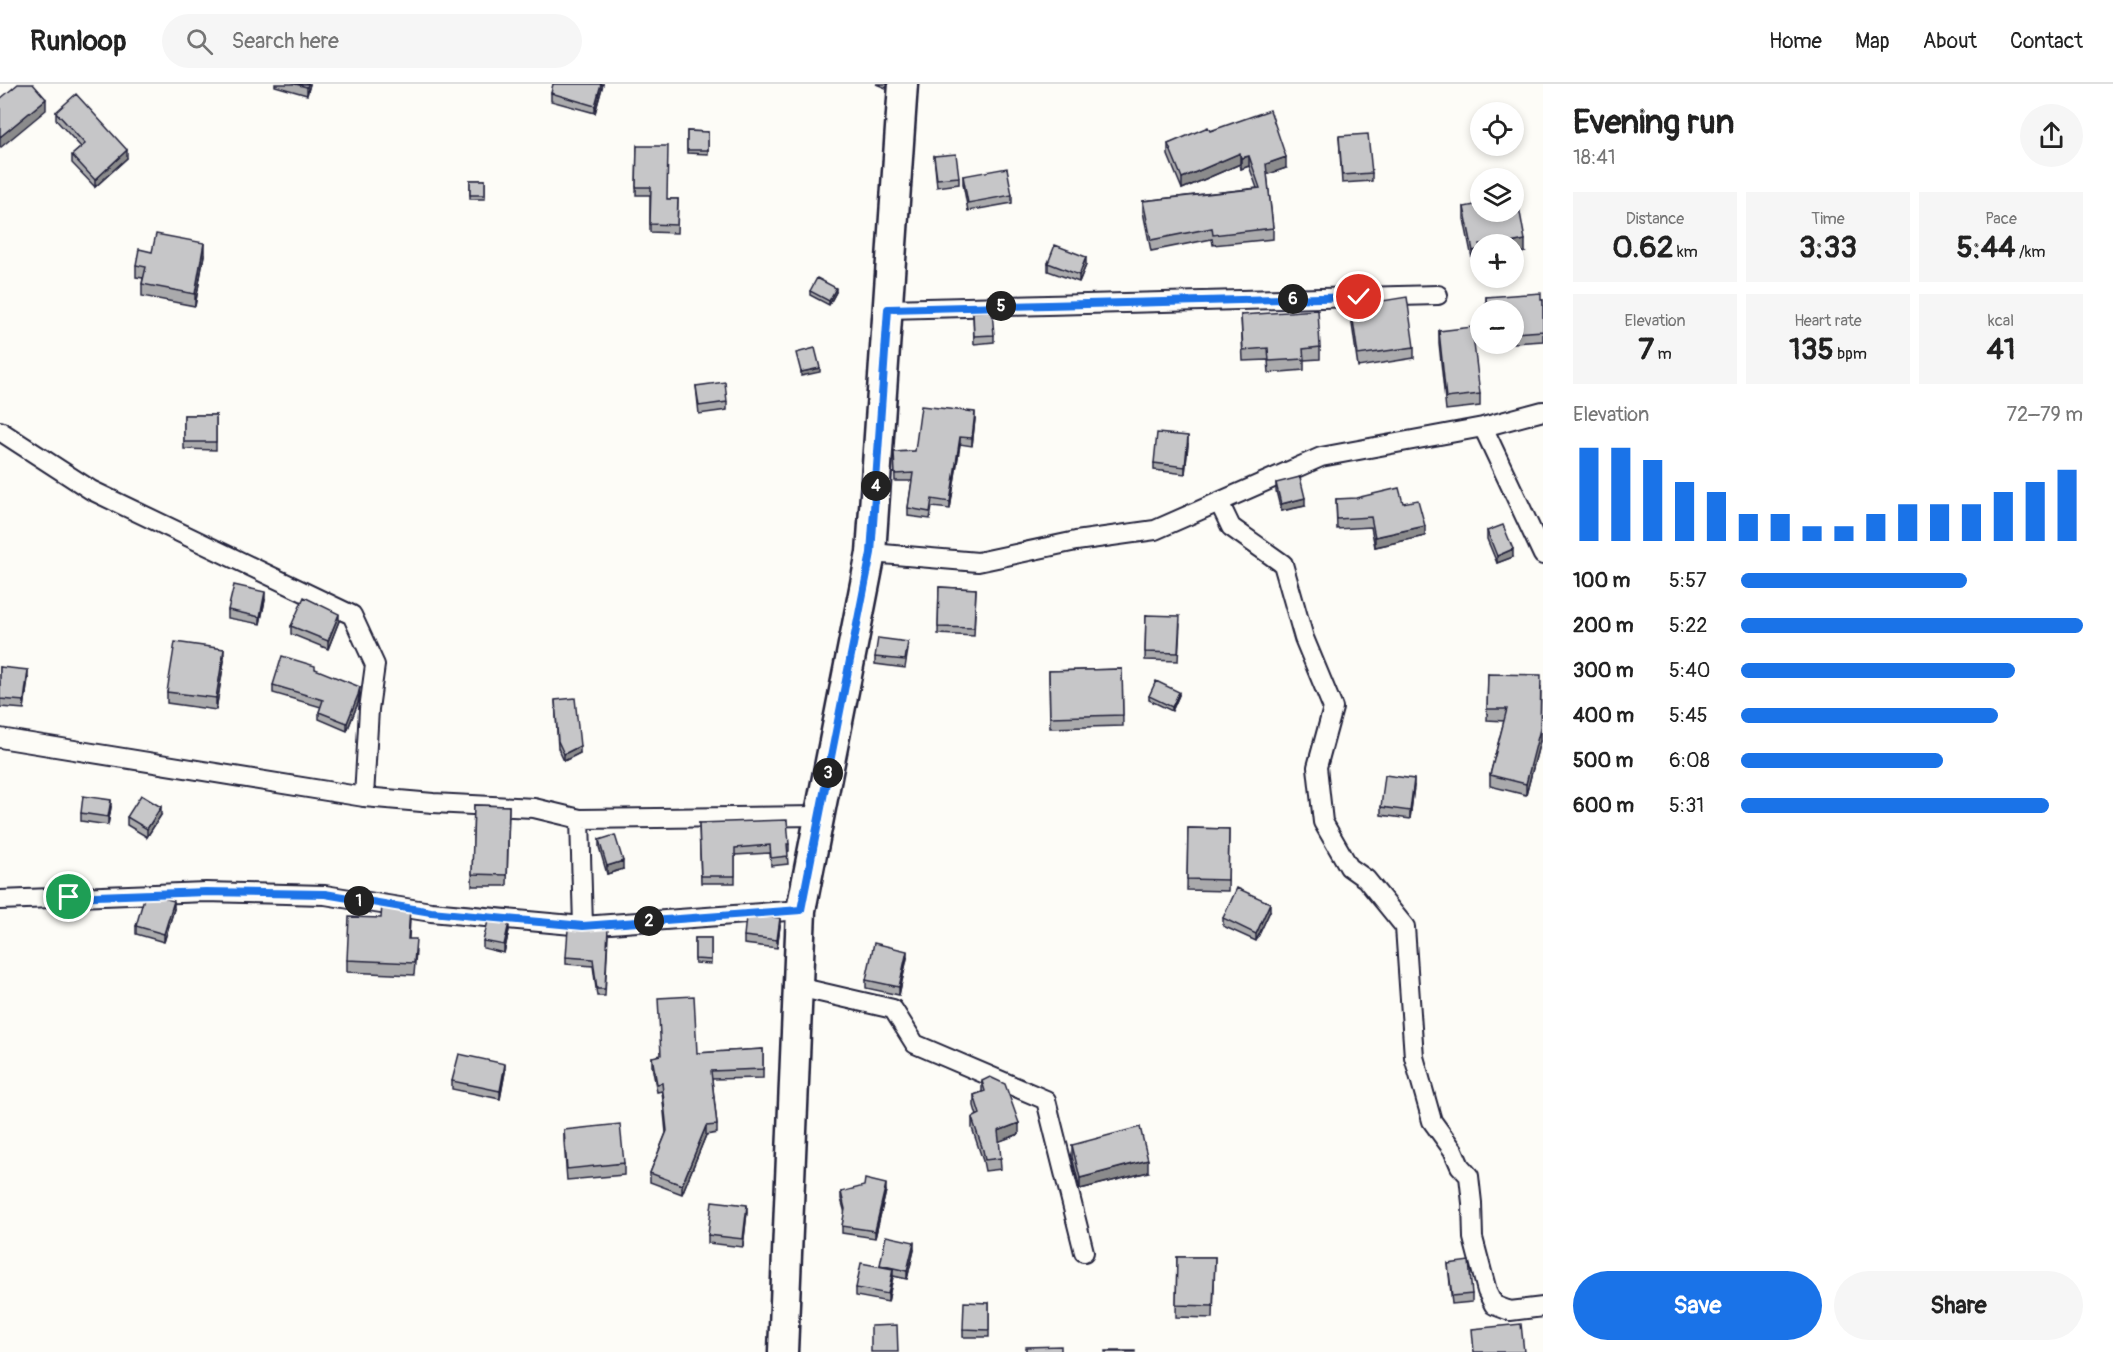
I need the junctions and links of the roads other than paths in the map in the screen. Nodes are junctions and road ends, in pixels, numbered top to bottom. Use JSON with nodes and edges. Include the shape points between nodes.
{"nodes":[{"id":1,"x":903,"y":84,"type":"edge"},
{"id":2,"x":1438,"y":295,"type":"dead end"},
{"id":3,"x":888,"y":309,"type":"junction"},
{"id":4,"x":1543,"y":411,"type":"edge"},
{"id":5,"x":1483,"y":427,"type":"junction"},
{"id":6,"x":0,"y":432,"type":"edge"},
{"id":7,"x":1219,"y":502,"type":"junction"},
{"id":8,"x":871,"y":553,"type":"junction"},
{"id":9,"x":1543,"y":555,"type":"edge"},
{"id":10,"x":0,"y":738,"type":"edge"},
{"id":11,"x":364,"y":797,"type":"junction"},
{"id":12,"x":819,"y":816,"type":"junction"},
{"id":13,"x":580,"y":819,"type":"junction"},
{"id":14,"x":0,"y":900,"type":"edge"},
{"id":15,"x":801,"y":910,"type":"junction"},
{"id":16,"x":583,"y":926,"type":"junction"},
{"id":17,"x":798,"y":987,"type":"junction"},
{"id":18,"x":1084,"y":1252,"type":"dead end"},
{"id":19,"x":1543,"y":1307,"type":"edge"},
{"id":20,"x":783,"y":1352,"type":"edge"}],
"edges":[{"from":1,"to":3,"type":"main road"},
{"from":2,"to":3,"type":"street"},
{"from":3,"to":8,"type":"main road"},
{"from":4,"to":5,"type":"street"},
{"from":5,"to":7,"type":"street","via":[[1321,457]]},
{"from":5,"to":9,"type":"street"},
{"from":6,"to":11,"type":"street","via":[[91,490],[352,615],[375,665]]},
{"from":7,"to":8,"type":"street","via":[[1155,530],[978,561]]},
{"from":7,"to":19,"type":"street","via":[[1231,527],[1283,564],[1304,638],[1333,708],[1317,767],[1323,822],[1348,867],[1366,879],[1405,927],[1414,1057],[1432,1121],[1469,1176],[1473,1238],[1487,1292],[1494,1305],[1510,1311]]},
{"from":8,"to":12,"type":"main road"},
{"from":10,"to":11,"type":"street"},
{"from":11,"to":13,"type":"street","via":[[534,808]]},
{"from":12,"to":13,"type":"street"},
{"from":12,"to":15,"type":"main road"},
{"from":13,"to":16,"type":"street"},
{"from":14,"to":16,"type":"street","via":[[206,892],[325,894],[431,912]]},
{"from":15,"to":16,"type":"street"},
{"from":15,"to":17,"type":"main road"},
{"from":17,"to":18,"type":"street","via":[[892,1009],[915,1044],[1046,1100]]},
{"from":17,"to":20,"type":"main road"}]}
